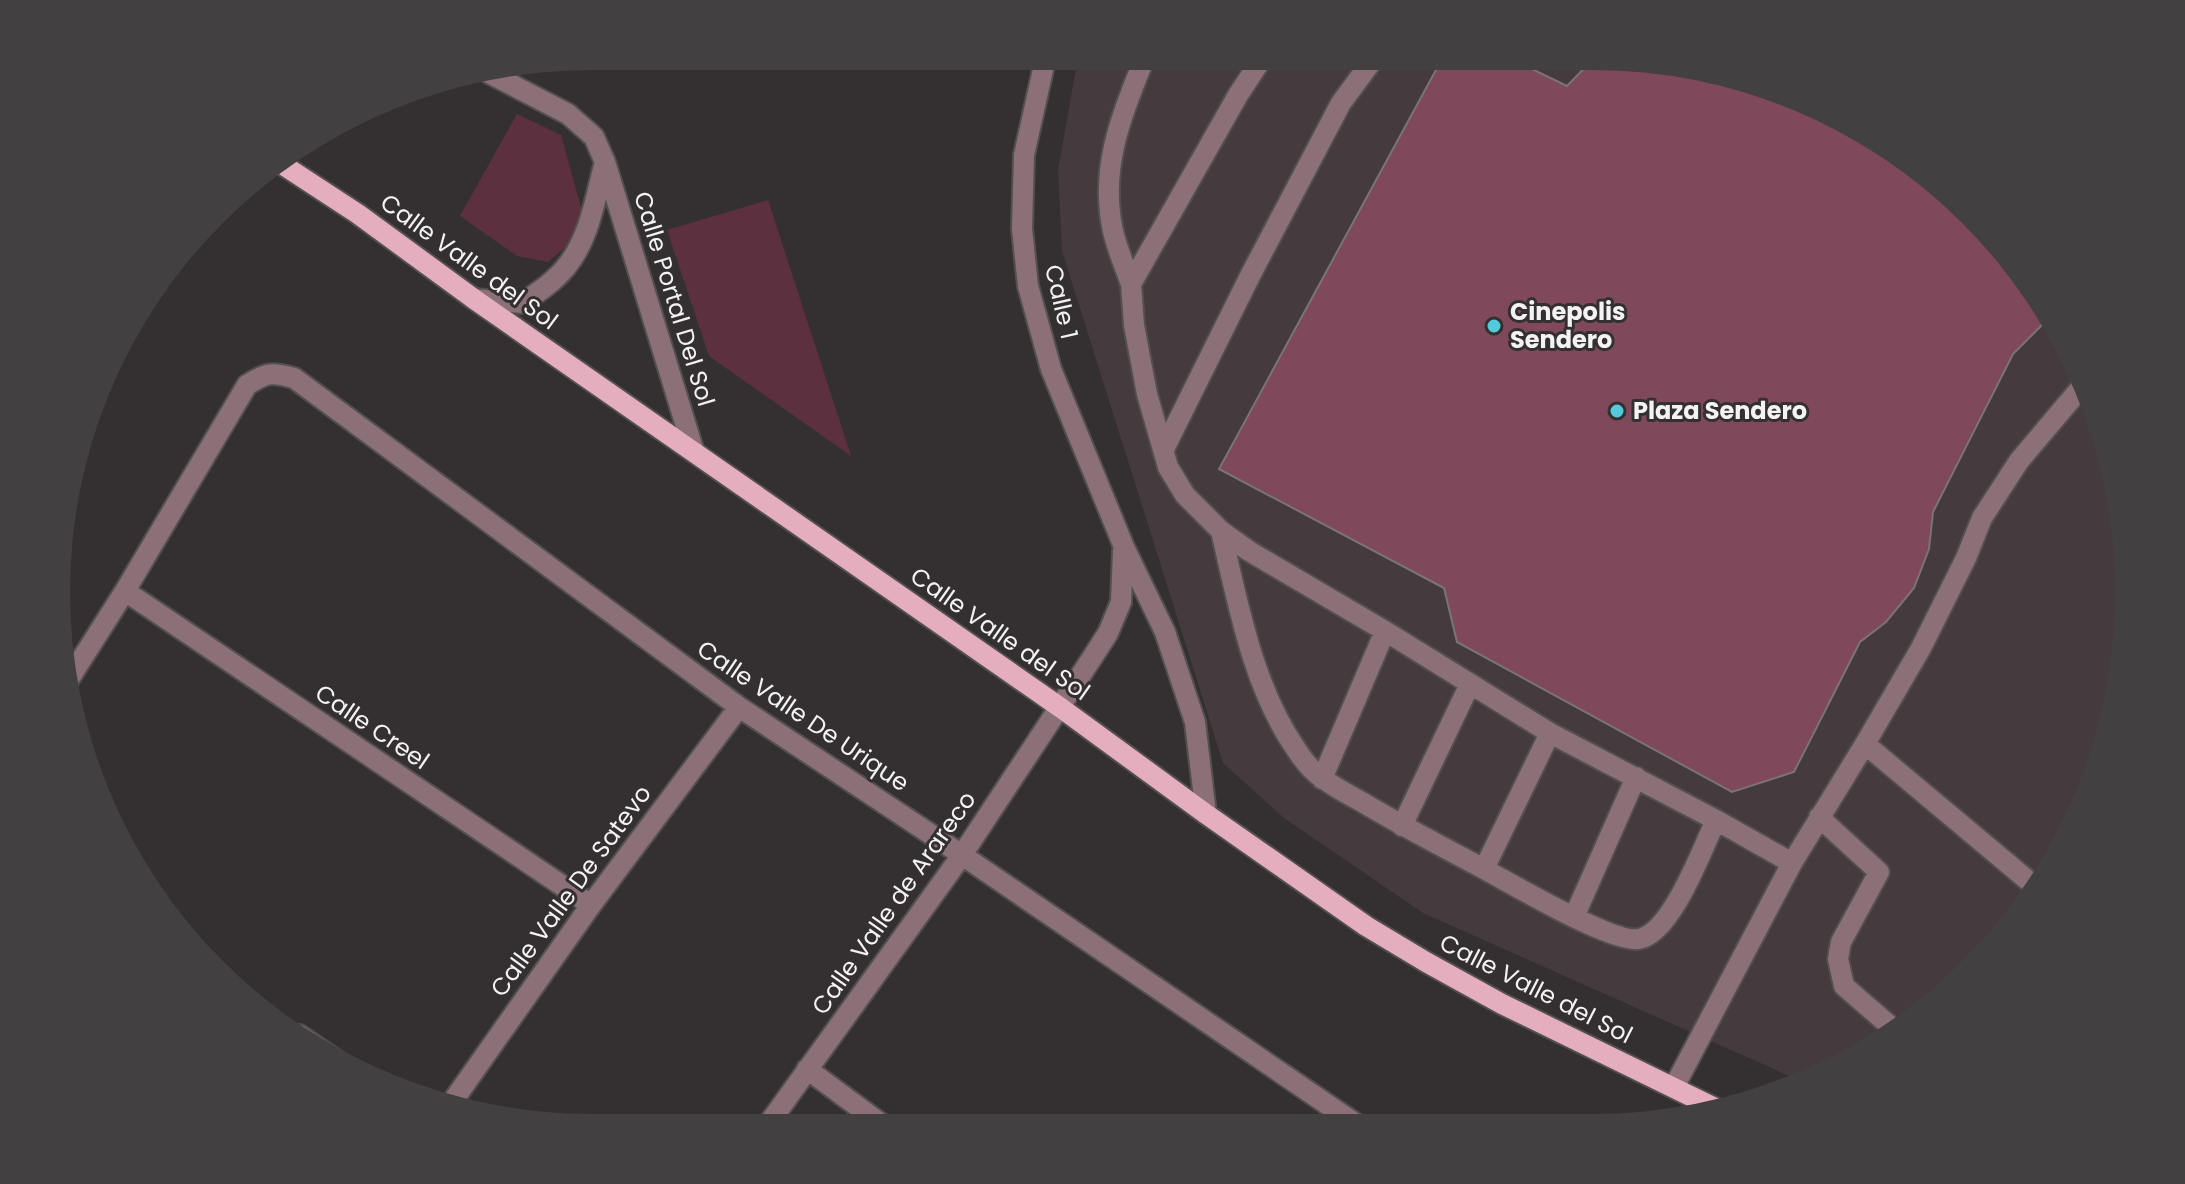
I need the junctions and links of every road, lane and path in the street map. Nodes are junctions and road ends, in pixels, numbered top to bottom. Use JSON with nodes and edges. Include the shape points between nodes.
{"nodes":[{"id":1,"x":1043,"y":70,"type":"edge"},
{"id":2,"x":1140,"y":70,"type":"edge"},
{"id":3,"x":1254,"y":70,"type":"edge"},
{"id":4,"x":1365,"y":70,"type":"edge"},
{"id":5,"x":499,"y":78,"type":"edge"},
{"id":6,"x":605,"y":162,"type":"junction"},
{"id":7,"x":288,"y":168,"type":"edge"},
{"id":8,"x":1131,"y":284,"type":"junction"},
{"id":9,"x":474,"y":299,"type":"junction"},
{"id":10,"x":2078,"y":400,"type":"edge"},
{"id":11,"x":1164,"y":449,"type":"junction"},
{"id":12,"x":694,"y":452,"type":"junction"},
{"id":13,"x":1221,"y":531,"type":"junction"},
{"id":14,"x":1124,"y":547,"type":"junction"},
{"id":15,"x":125,"y":591,"type":"junction"},
{"id":16,"x":1385,"y":631,"type":"junction"},
{"id":17,"x":76,"y":669,"type":"edge"},
{"id":18,"x":1470,"y":684,"type":"junction"},
{"id":19,"x":739,"y":707,"type":"junction"},
{"id":20,"x":1061,"y":708,"type":"junction"},
{"id":21,"x":1550,"y":733,"type":"junction"},
{"id":22,"x":1865,"y":744,"type":"junction"},
{"id":23,"x":1636,"y":777,"type":"junction"},
{"id":24,"x":1322,"y":779,"type":"junction"},
{"id":25,"x":1206,"y":814,"type":"junction"},
{"id":26,"x":1819,"y":817,"type":"junction"},
{"id":27,"x":1716,"y":820,"type":"junction"},
{"id":28,"x":1402,"y":826,"type":"junction"},
{"id":29,"x":962,"y":855,"type":"junction"},
{"id":30,"x":1792,"y":863,"type":"junction"},
{"id":31,"x":1484,"y":869,"type":"junction"},
{"id":32,"x":2028,"y":880,"type":"edge"},
{"id":33,"x":591,"y":905,"type":"junction"},
{"id":34,"x":1574,"y":917,"type":"junction"},
{"id":35,"x":1887,"y":1023,"type":"edge"},
{"id":36,"x":807,"y":1069,"type":"junction"},
{"id":37,"x":1674,"y":1087,"type":"junction"},
{"id":38,"x":457,"y":1096,"type":"edge"},
{"id":39,"x":1703,"y":1102,"type":"edge"},
{"id":40,"x":775,"y":1114,"type":"edge"},
{"id":41,"x":868,"y":1114,"type":"edge"},
{"id":42,"x":1341,"y":1114,"type":"edge"}],
"edges":[{"from":1,"to":14,"type":"street","name":"Calle 1","via":[[1024,155],[1022,229],[1028,286],[1051,369]]},
{"from":2,"to":8,"type":"street","via":[[1112,147],[1109,186],[1113,231]]},
{"from":3,"to":8,"type":"street"},
{"from":4,"to":11,"type":"street","via":[[1341,103]]},
{"from":5,"to":6,"type":"street","name":"Calle Portal Del Sol","via":[[568,114],[594,137]]},
{"from":6,"to":9,"type":"street","name":"Calle Portal Del Sol","via":[[585,238],[566,268],[522,303]]},
{"from":6,"to":12,"type":"street","name":"Calle Portal Del Sol"},
{"from":7,"to":9,"type":"main road","name":"Calle Valle del Sol"},
{"from":8,"to":11,"type":"street","via":[[1147,394]]},
{"from":9,"to":12,"type":"main road","name":"Calle Valle del Sol"},
{"from":10,"to":22,"type":"street","via":[[2019,461],[1982,518],[1921,648]]},
{"from":11,"to":13,"type":"street","via":[[1185,495]]},
{"from":12,"to":20,"type":"main road","name":"Calle Valle del Sol"},
{"from":13,"to":16,"type":"street"},
{"from":13,"to":24,"type":"street","via":[[1244,626],[1273,710],[1297,751]]},
{"from":14,"to":20,"type":"street","name":"Calle 1","via":[[1121,602]]},
{"from":14,"to":25,"type":"street","name":"Calle 1","via":[[1165,632],[1195,722]]},
{"from":15,"to":17,"type":"street"},
{"from":15,"to":19,"type":"street","name":"Calle Valle De Urique","via":[[247,385],[275,373],[294,378]]},
{"from":15,"to":33,"type":"street","name":"Calle Creel"},
{"from":16,"to":18,"type":"street"},
{"from":16,"to":24,"type":"street"},
{"from":18,"to":21,"type":"street"},
{"from":18,"to":28,"type":"street"},
{"from":19,"to":29,"type":"street","name":"Calle Valle De Urique"},
{"from":19,"to":33,"type":"street","name":"Calle Valle De Satevo"},
{"from":20,"to":25,"type":"main road","name":"Calle Valle del Sol"},
{"from":20,"to":29,"type":"street","name":"Calle Valle de Arareco"},
{"from":21,"to":23,"type":"street"},
{"from":21,"to":31,"type":"street"},
{"from":22,"to":26,"type":"street"},
{"from":22,"to":32,"type":"street"},
{"from":23,"to":27,"type":"street"},
{"from":23,"to":34,"type":"street"},
{"from":24,"to":28,"type":"street"},
{"from":25,"to":37,"type":"main road","name":"Calle Valle del Sol","via":[[1426,962]]},
{"from":26,"to":30,"type":"street"},
{"from":26,"to":35,"type":"street","via":[[1879,872],[1841,942],[1838,959],[1844,986]]},
{"from":27,"to":30,"type":"street"},
{"from":27,"to":34,"type":"street","via":[[1671,913],[1652,933],[1637,940]]},
{"from":28,"to":31,"type":"street"},
{"from":29,"to":36,"type":"street","name":"Calle Valle de Arareco"},
{"from":29,"to":42,"type":"street","name":"Calle Valle De Urique"},
{"from":30,"to":37,"type":"street"},
{"from":31,"to":34,"type":"street"},
{"from":33,"to":38,"type":"street","name":"Calle Valle De Satevo"},
{"from":36,"to":40,"type":"street","name":"Calle Valle de Arareco"},
{"from":36,"to":41,"type":"street"},
{"from":37,"to":39,"type":"main road","name":"Calle Valle del Sol"}]}
